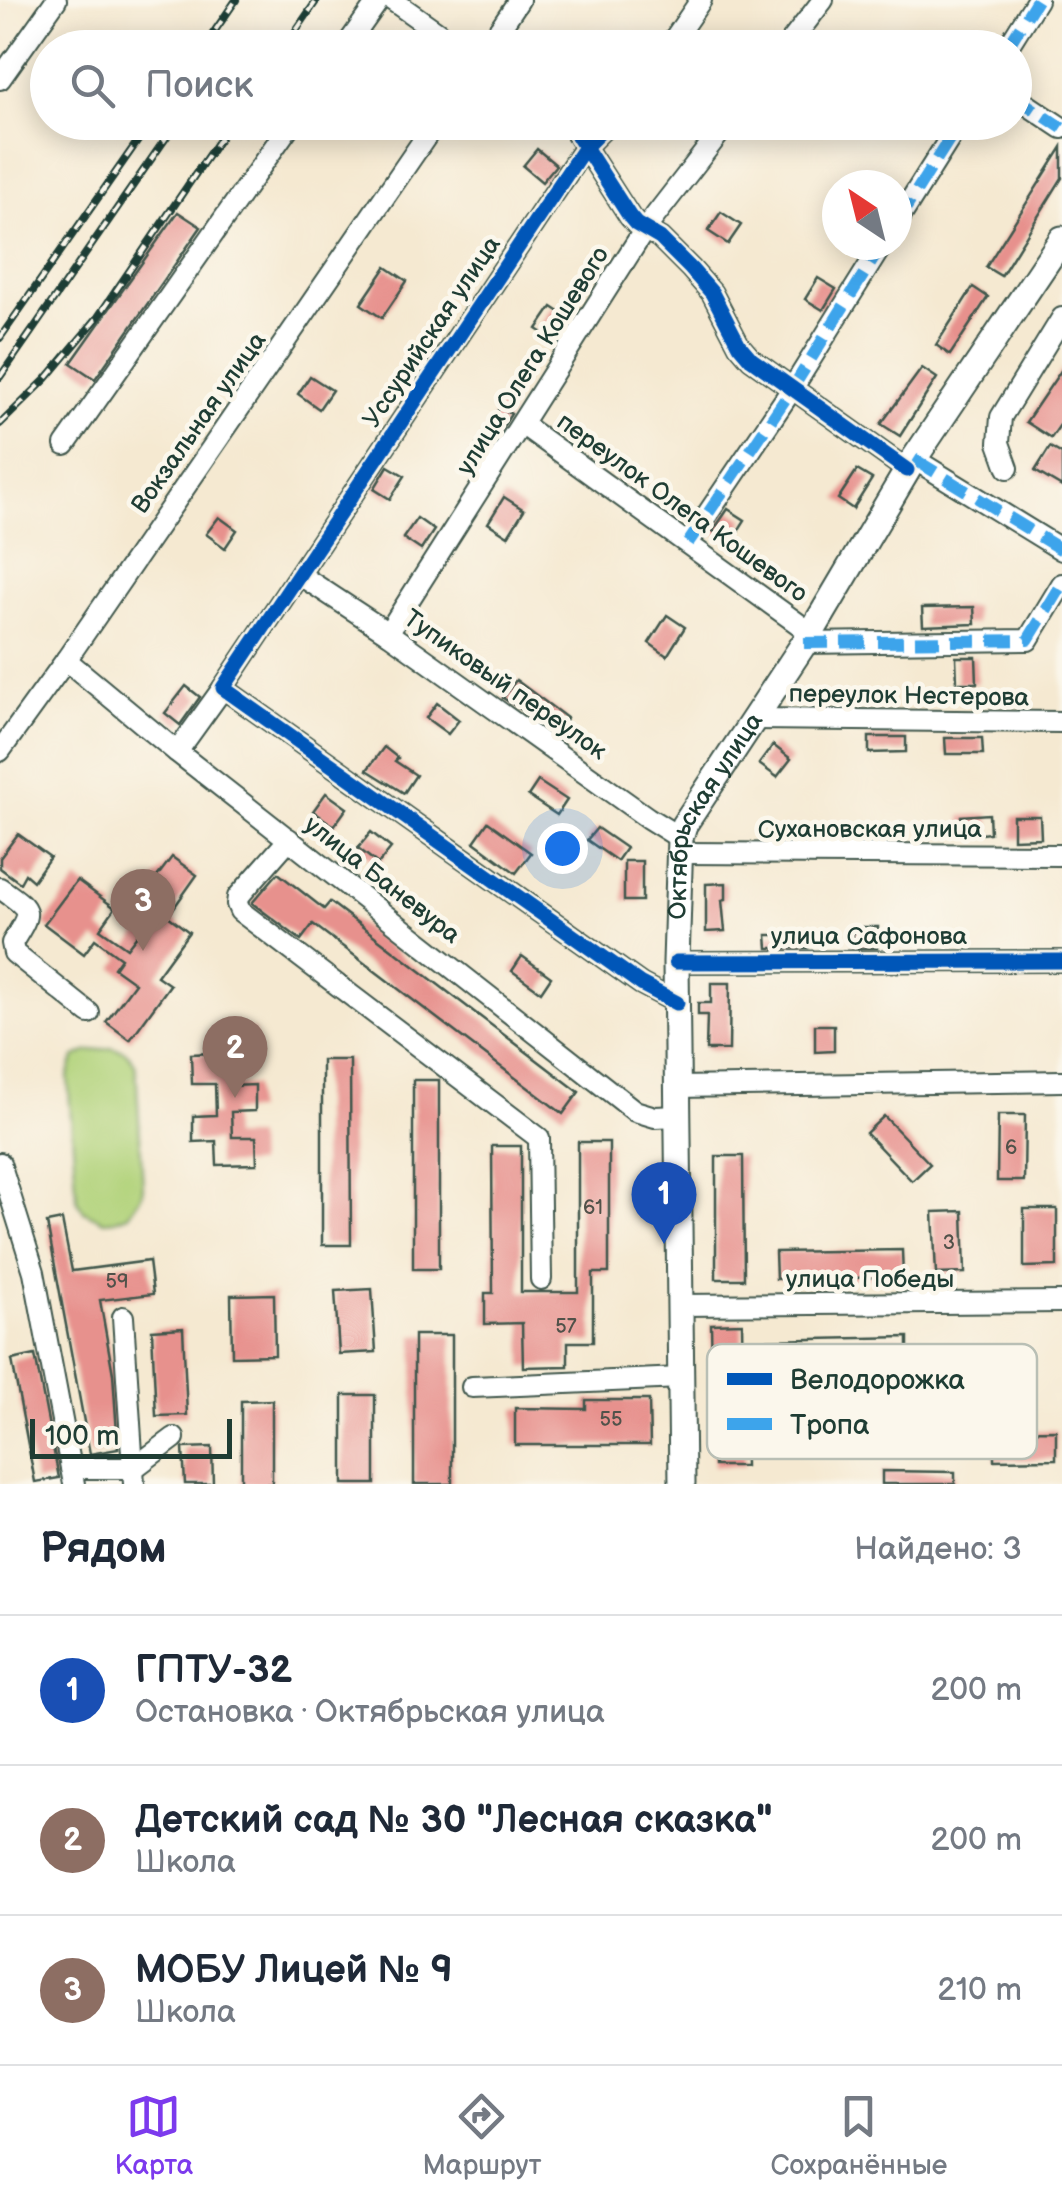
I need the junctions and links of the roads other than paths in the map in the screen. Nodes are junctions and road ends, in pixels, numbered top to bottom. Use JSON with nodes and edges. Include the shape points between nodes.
{"nodes":[{"id":1,"x":56,"y":0,"type":"edge"},
{"id":2,"x":379,"y":0,"type":"edge"},
{"id":3,"x":392,"y":0,"type":"edge"},
{"id":4,"x":519,"y":0,"type":"edge"},
{"id":5,"x":700,"y":0,"type":"edge"},
{"id":6,"x":823,"y":0,"type":"edge"},
{"id":7,"x":1037,"y":0,"type":"edge"},
{"id":8,"x":500,"y":28,"type":"edge"},
{"id":9,"x":35,"y":30,"type":"edge"},
{"id":10,"x":358,"y":30,"type":"edge"},
{"id":11,"x":434,"y":30,"type":"edge"},
{"id":12,"x":680,"y":30,"type":"edge"},
{"id":13,"x":800,"y":30,"type":"edge"},
{"id":14,"x":1018,"y":30,"type":"edge"},
{"id":15,"x":30,"y":37,"type":"edge"},
{"id":16,"x":0,"y":79,"type":"edge"},
{"id":17,"x":1032,"y":108,"type":"edge"},
{"id":18,"x":1062,"y":128,"type":"edge"},
{"id":19,"x":279,"y":140,"type":"edge"},
{"id":20,"x":424,"y":140,"type":"edge"},
{"id":21,"x":580,"y":140,"type":"edge"},
{"id":22,"x":591,"y":140,"type":"edge"},
{"id":23,"x":714,"y":140,"type":"edge"},
{"id":24,"x":949,"y":140,"type":"edge"},
{"id":25,"x":584,"y":147,"type":"junction"},
{"id":26,"x":912,"y":198,"type":"edge"},
{"id":27,"x":645,"y":230,"type":"junction"},
{"id":28,"x":1060,"y":248,"type":"edge"},
{"id":29,"x":873,"y":260,"type":"edge"},
{"id":30,"x":1062,"y":318,"type":"edge"},
{"id":31,"x":792,"y":389,"type":"junction"},
{"id":32,"x":523,"y":424,"type":"junction"},
{"id":33,"x":65,"y":445,"type":"dead end"},
{"id":34,"x":910,"y":464,"type":"junction"},
{"id":35,"x":1008,"y":468,"type":"dead end"},
{"id":36,"x":688,"y":543,"type":"junction"},
{"id":37,"x":1062,"y":550,"type":"edge"},
{"id":38,"x":300,"y":575,"type":"junction"},
{"id":39,"x":1062,"y":584,"type":"edge"},
{"id":40,"x":388,"y":633,"type":"junction"},
{"id":41,"x":808,"y":638,"type":"junction"},
{"id":42,"x":66,"y":660,"type":"junction"},
{"id":43,"x":224,"y":688,"type":"junction"},
{"id":44,"x":755,"y":719,"type":"junction"},
{"id":45,"x":1062,"y":722,"type":"edge"},
{"id":46,"x":0,"y":751,"type":"edge"},
{"id":47,"x":177,"y":752,"type":"junction"},
{"id":48,"x":289,"y":838,"type":"junction"},
{"id":49,"x":679,"y":846,"type":"junction"},
{"id":50,"x":1062,"y":855,"type":"edge"},
{"id":51,"x":0,"y":888,"type":"edge"},
{"id":52,"x":1062,"y":961,"type":"edge"},
{"id":53,"x":676,"y":962,"type":"junction"},
{"id":54,"x":677,"y":1003,"type":"junction"},
{"id":55,"x":89,"y":1013,"type":"dead end"},
{"id":56,"x":1062,"y":1081,"type":"edge"},
{"id":57,"x":677,"y":1087,"type":"junction"},
{"id":58,"x":678,"y":1116,"type":"junction"},
{"id":59,"x":0,"y":1162,"type":"edge"},
{"id":60,"x":541,"y":1279,"type":"dead end"},
{"id":61,"x":1062,"y":1302,"type":"edge"},
{"id":62,"x":679,"y":1305,"type":"junction"},
{"id":63,"x":123,"y":1317,"type":"dead end"},
{"id":64,"x":681,"y":1378,"type":"junction"},
{"id":65,"x":472,"y":1387,"type":"dead end"},
{"id":66,"x":174,"y":1438,"type":"dead end"},
{"id":67,"x":72,"y":1476,"type":"edge"},
{"id":68,"x":134,"y":1476,"type":"edge"},
{"id":69,"x":682,"y":1484,"type":"edge"}],
"edges":[{"from":1,"to":9,"type":"street"},
{"from":2,"to":10,"type":"street"},
{"from":3,"to":11,"type":"street"},
{"from":4,"to":8,"type":"street"},
{"from":5,"to":12,"type":"street"},
{"from":6,"to":13,"type":"street"},
{"from":7,"to":14,"type":"street"},
{"from":15,"to":16,"type":"street"},
{"from":17,"to":18,"type":"street"},
{"from":19,"to":33,"type":"street"},
{"from":20,"to":42,"type":"street","name":"Вокзальная улица"},
{"from":21,"to":25,"type":"street"},
{"from":22,"to":25,"type":"street","name":"Уссурийская улица"},
{"from":23,"to":27,"type":"street","name":"улица Олега Кошевого"},
{"from":24,"to":26,"type":"street"},
{"from":25,"to":27,"type":"street"},
{"from":25,"to":38,"type":"street","name":"Уссурийская улица"},
{"from":27,"to":31,"type":"street","via":[[712,293],[744,353]]},
{"from":27,"to":32,"type":"street","name":"улица Олега Кошевого"},
{"from":28,"to":34,"type":"main road","name":"Октябрьская улица"},
{"from":29,"to":31,"type":"street"},
{"from":30,"to":35,"type":"street","via":[[1001,417],[999,443]]},
{"from":31,"to":34,"type":"street"},
{"from":31,"to":36,"type":"street"},
{"from":32,"to":36,"type":"street","name":"переулок Олега Кошевого"},
{"from":32,"to":40,"type":"street","name":"улица Олега Кошевого"},
{"from":34,"to":37,"type":"street"},
{"from":34,"to":41,"type":"main road","name":"Октябрьская улица"},
{"from":36,"to":41,"type":"street","name":"переулок Олега Кошевого"},
{"from":38,"to":40,"type":"street","name":"Тупиковый переулок"},
{"from":38,"to":43,"type":"street","name":"Уссурийская улица"},
{"from":39,"to":41,"type":"street","via":[[1028,640]]},
{"from":40,"to":49,"type":"street","name":"Тупиковый переулок"},
{"from":41,"to":44,"type":"main road","name":"Октябрьская улица"},
{"from":42,"to":46,"type":"street","name":"Вокзальная улица"},
{"from":42,"to":47,"type":"street","name":"улица Баневура"},
{"from":43,"to":47,"type":"street","name":"Уссурийская улица"},
{"from":43,"to":54,"type":"street"},
{"from":44,"to":45,"type":"street","name":"переулок Нестерова"},
{"from":44,"to":49,"type":"main road","name":"Октябрьская улица","via":[[684,825]]},
{"from":47,"to":48,"type":"street","name":"улица Баневура"},
{"from":48,"to":58,"type":"street","name":"улица Баневура","via":[[635,1111]]},
{"from":48,"to":60,"type":"street","via":[[238,898],[240,910],[540,1138]]},
{"from":49,"to":50,"type":"street","name":"Сухановская улица"},
{"from":49,"to":53,"type":"main road","name":"Октябрьская улица"},
{"from":51,"to":55,"type":"street","via":[[27,912],[14,953]]},
{"from":52,"to":53,"type":"street","name":"улица Сафонова"},
{"from":53,"to":54,"type":"main road","name":"Октябрьская улица"},
{"from":54,"to":57,"type":"main road","name":"Октябрьская улица"},
{"from":56,"to":57,"type":"street"},
{"from":57,"to":58,"type":"main road","name":"Октябрьская улица"},
{"from":58,"to":62,"type":"main road","name":"Октябрьская улица"},
{"from":59,"to":67,"type":"street","via":[[34,1272]]},
{"from":61,"to":62,"type":"street","name":"улица Победы"},
{"from":62,"to":64,"type":"main road","name":"Октябрьская улица"},
{"from":63,"to":68,"type":"street"},
{"from":64,"to":65,"type":"street"},
{"from":64,"to":69,"type":"main road","name":"Октябрьская улица"},
{"from":66,"to":68,"type":"street"},
{"from":67,"to":68,"type":"street"}]}
